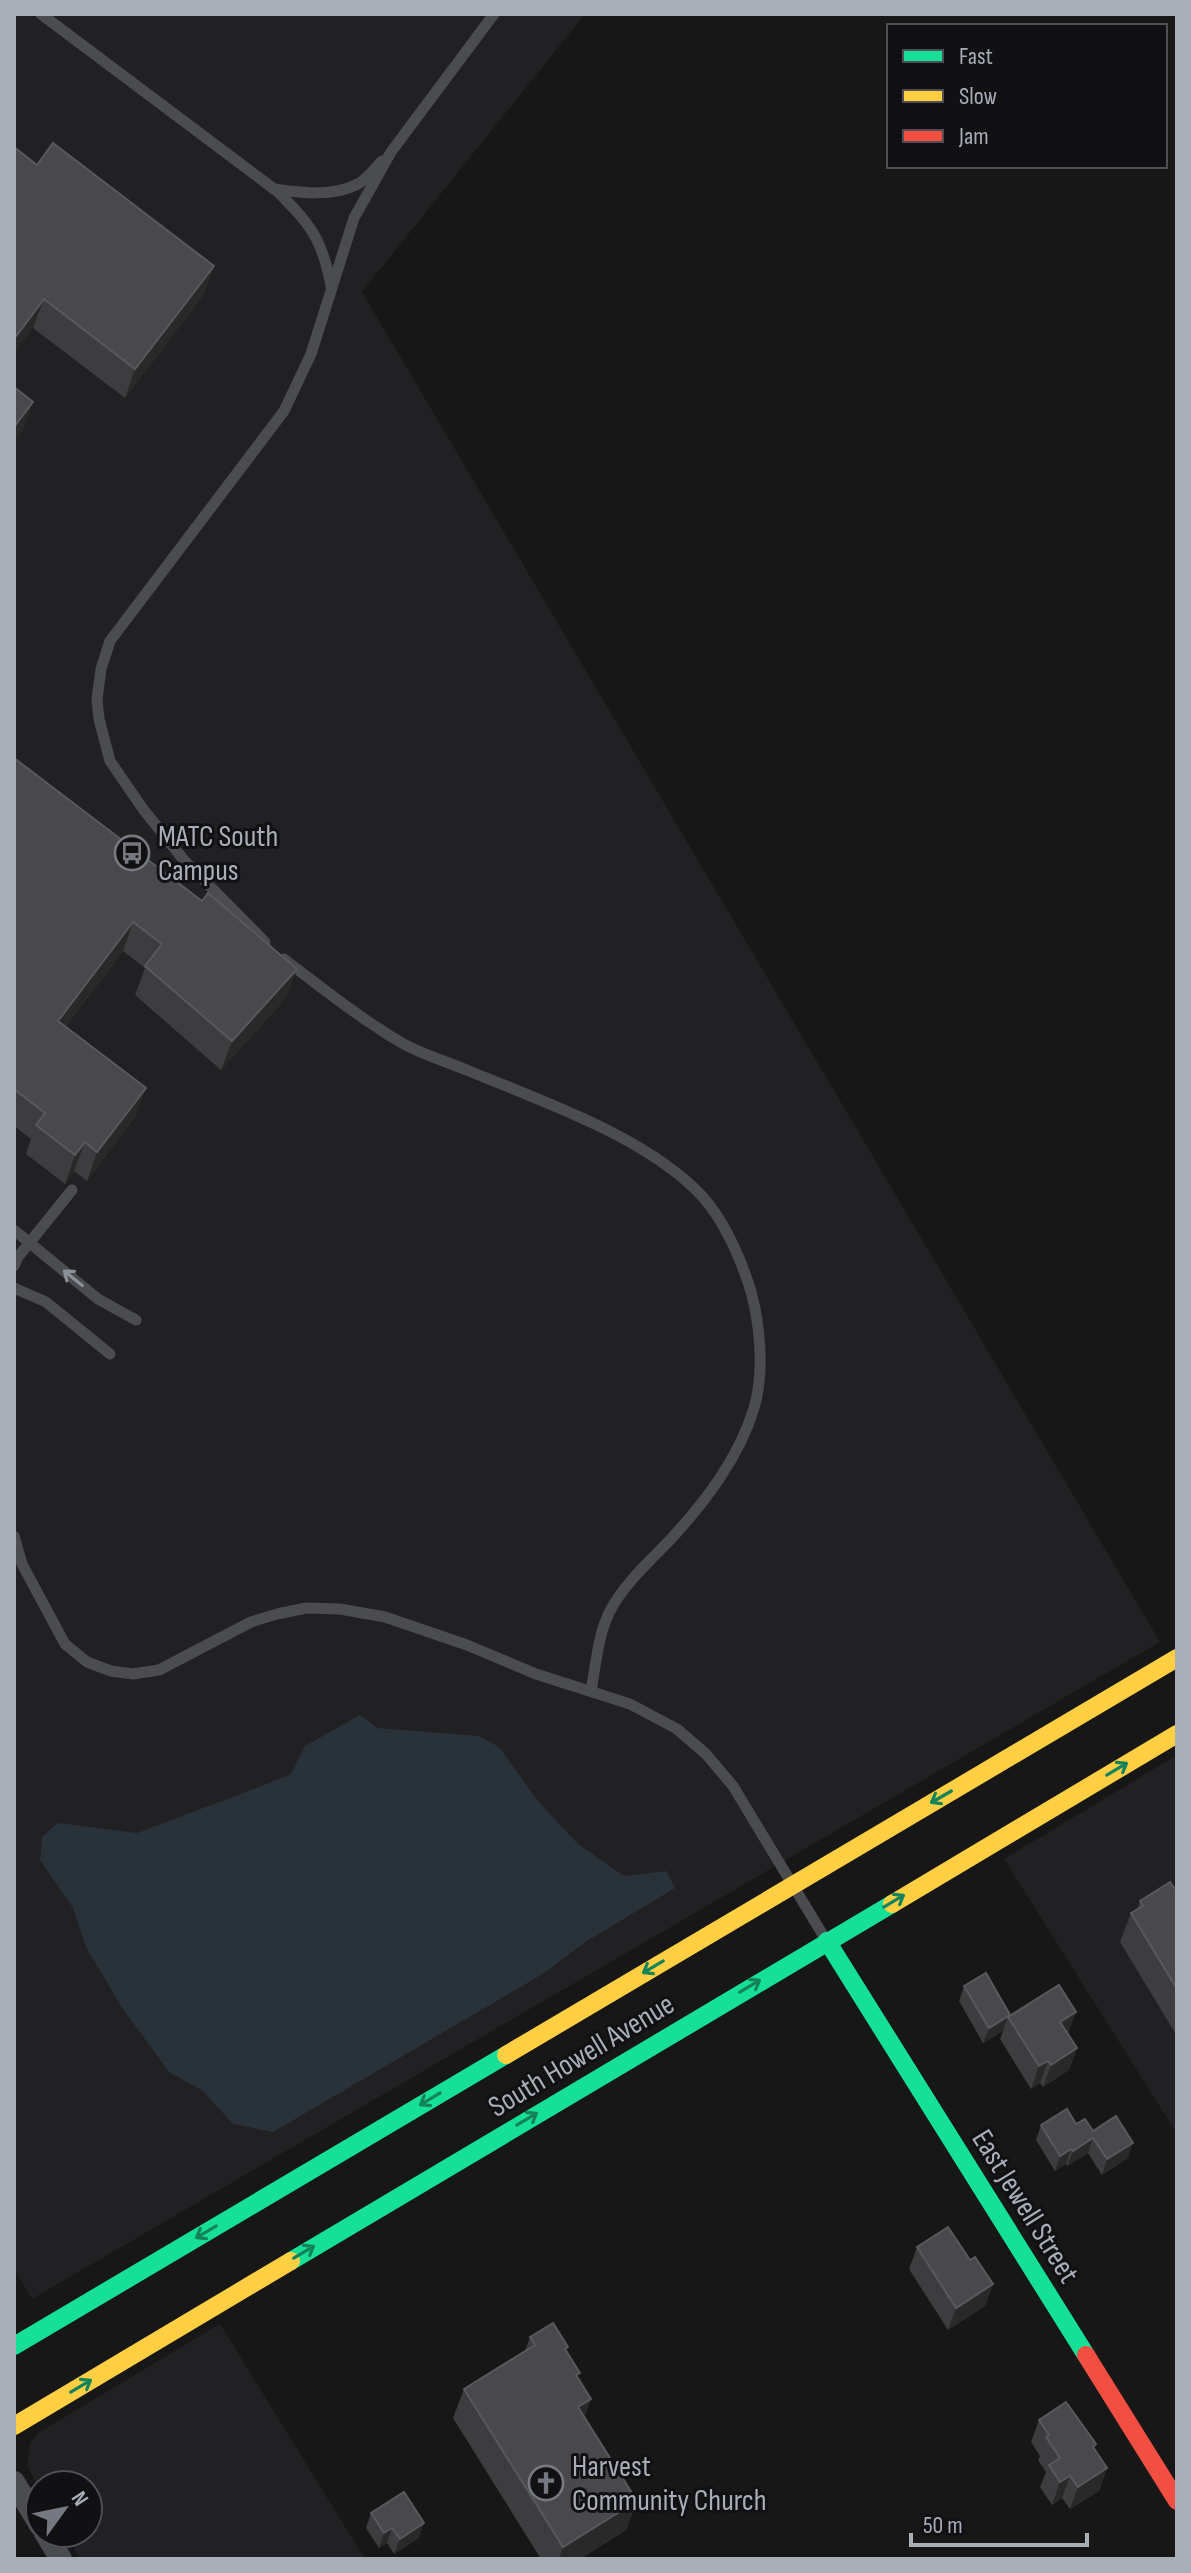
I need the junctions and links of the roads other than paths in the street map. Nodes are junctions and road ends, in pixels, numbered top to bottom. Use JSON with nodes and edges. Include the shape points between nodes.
{"nodes":[{"id":1,"x":41,"y":14,"type":"edge"},
{"id":2,"x":494,"y":14,"type":"edge"},
{"id":3,"x":391,"y":152,"type":"junction"},
{"id":4,"x":274,"y":189,"type":"junction"},
{"id":5,"x":331,"y":289,"type":"junction"},
{"id":6,"x":72,"y":1190,"type":"dead end"},
{"id":7,"x":14,"y":1230,"type":"edge"},
{"id":8,"x":30,"y":1244,"type":"junction"},
{"id":9,"x":14,"y":1266,"type":"edge"},
{"id":10,"x":14,"y":1288,"type":"edge"},
{"id":11,"x":136,"y":1320,"type":"dead end"},
{"id":12,"x":110,"y":1354,"type":"dead end"},
{"id":13,"x":14,"y":1536,"type":"edge"},
{"id":14,"x":18,"y":1561,"type":"edge"},
{"id":15,"x":1177,"y":1658,"type":"edge"},
{"id":16,"x":591,"y":1691,"type":"junction"},
{"id":17,"x":1177,"y":1734,"type":"edge"},
{"id":18,"x":792,"y":1884,"type":"junction"},
{"id":19,"x":827,"y":1941,"type":"junction"},
{"id":20,"x":14,"y":2346,"type":"edge"},
{"id":21,"x":14,"y":2426,"type":"edge"},
{"id":22,"x":1177,"y":2501,"type":"edge"}],
"edges":[{"from":1,"to":4,"type":"lane"},
{"from":2,"to":3,"type":"lane"},
{"from":3,"to":4,"type":"lane","via":[[359,183],[312,194]]},
{"from":3,"to":5,"type":"lane","via":[[354,218]]},
{"from":4,"to":5,"type":"lane","via":[[314,230],[326,257]]},
{"from":5,"to":16,"type":"lane","via":[[311,354],[284,411],[110,641],[101,669],[99,719],[110,761],[143,809],[214,893],[275,952],[404,1044],[605,1130],[658,1159],[696,1190],[725,1228],[757,1309],[760,1357],[754,1406],[717,1483],[610,1611]]},
{"from":6,"to":8,"type":"lane"},
{"from":7,"to":8,"type":"lane"},
{"from":8,"to":9,"type":"lane"},
{"from":11,"to":8,"type":"lane","one_way":true,"via":[[98,1299]]},
{"from":10,"to":12,"type":"lane","via":[[46,1302]]},
{"from":13,"to":14,"type":"lane"},
{"from":14,"to":16,"type":"lane","via":[[65,1644],[87,1662],[111,1671],[159,1670],[277,1614],[340,1609],[385,1617]]},
{"from":15,"to":18,"type":"main road","name":"South Howell Avenue","one_way":true},
{"from":16,"to":18,"type":"lane","via":[[677,1729],[706,1754],[733,1786]]},
{"from":19,"to":17,"type":"main road","name":"South Howell Avenue","one_way":true},
{"from":18,"to":19,"type":"lane"},
{"from":18,"to":20,"type":"main road","name":"South Howell Avenue","one_way":true},
{"from":21,"to":19,"type":"main road","name":"South Howell Avenue","one_way":true},
{"from":19,"to":22,"type":"main road","name":"East Jewell Street"}]}
